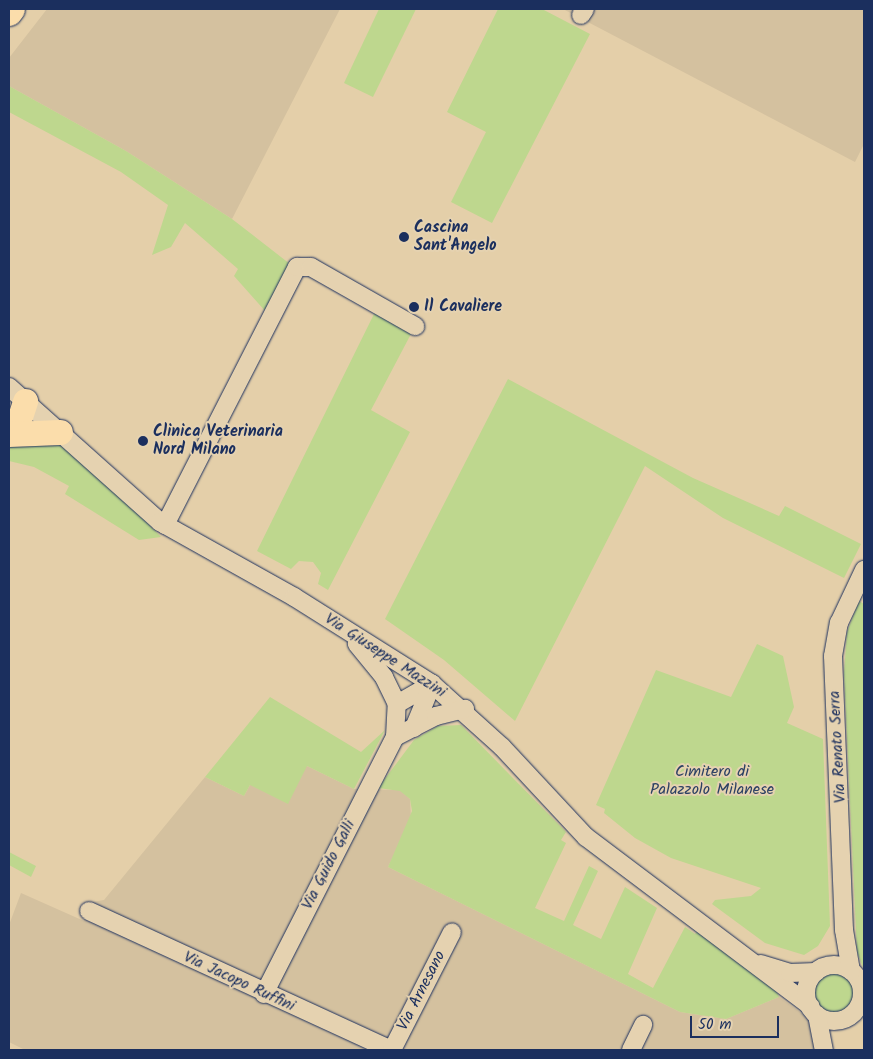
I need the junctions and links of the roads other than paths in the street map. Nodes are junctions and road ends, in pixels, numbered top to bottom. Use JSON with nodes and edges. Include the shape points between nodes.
{"nodes":[{"id":1,"x":12,"y":9,"type":"edge"},
{"id":2,"x":9,"y":14,"type":"edge"},
{"id":3,"x":415,"y":326,"type":"dead end"},
{"id":4,"x":14,"y":395,"type":"edge"},
{"id":5,"x":9,"y":432,"type":"edge"},
{"id":6,"x":60,"y":432,"type":"junction"},
{"id":7,"x":165,"y":525,"type":"junction"},
{"id":8,"x":864,"y":570,"type":"edge"},
{"id":9,"x":294,"y":597,"type":"junction"},
{"id":10,"x":432,"y":684,"type":"junction"},
{"id":11,"x":397,"y":704,"type":"junction"},
{"id":12,"x":465,"y":710,"type":"junction"},
{"id":13,"x":414,"y":728,"type":"junction"},
{"id":14,"x":395,"y":736,"type":"junction"},
{"id":15,"x":88,"y":911,"type":"dead end"},
{"id":16,"x":844,"y":930,"type":"junction"},
{"id":17,"x":452,"y":932,"type":"dead end"},
{"id":18,"x":740,"y":954,"type":"junction"},
{"id":19,"x":821,"y":969,"type":"junction"},
{"id":20,"x":859,"y":979,"type":"edge"},
{"id":21,"x":264,"y":994,"type":"junction"},
{"id":22,"x":814,"y":1011,"type":"junction"},
{"id":23,"x":852,"y":1019,"type":"edge"},
{"id":24,"x":643,"y":1025,"type":"dead end"},
{"id":25,"x":392,"y":1050,"type":"edge"},
{"id":26,"x":631,"y":1050,"type":"edge"},
{"id":27,"x":825,"y":1050,"type":"edge"}],
"edges":[{"from":1,"to":2,"type":"highway"},
{"from":3,"to":7,"type":"street","via":[[311,267],[297,267]]},
{"from":4,"to":5,"type":"highway","via":[[19,420]]},
{"from":4,"to":6,"type":"street","name":"Via Giuseppe Mazzini"},
{"from":5,"to":6,"type":"highway"},
{"from":6,"to":7,"type":"street","name":"Via Giuseppe Mazzini"},
{"from":7,"to":9,"type":"street","name":"Via Giuseppe Mazzini"},
{"from":8,"to":16,"type":"street","name":"Via Renato Serra","via":[[840,623],[834,656]]},
{"from":9,"to":10,"type":"street","name":"Via Giuseppe Mazzini"},
{"from":9,"to":11,"type":"street","name":"Via Guido Galli","via":[[363,648],[384,677]]},
{"from":10,"to":11,"type":"street"},
{"from":10,"to":12,"type":"street","name":"Via Giuseppe Mazzini"},
{"from":10,"to":13,"type":"street"},
{"from":11,"to":14,"type":"street","name":"Via Guido Galli"},
{"from":12,"to":13,"type":"street","via":[[436,716]]},
{"from":12,"to":18,"type":"street","name":"Via Giuseppe Mazzini","via":[[586,837]]},
{"from":13,"to":14,"type":"street"},
{"from":14,"to":21,"type":"street","name":"Via Guido Galli"},
{"from":15,"to":21,"type":"street","name":"Via Jacopo Ruffini"},
{"from":16,"to":19,"type":"street","name":"Via Renato Serra","via":[[837,954]]},
{"from":16,"to":20,"type":"street","name":"Via Renato Serra"},
{"from":17,"to":25,"type":"street","name":"Via Arnesano"},
{"from":18,"to":19,"type":"street","name":"Via Giuseppe Mazzini","via":[[780,971]]},
{"from":18,"to":22,"type":"street","name":"Via Giuseppe Mazzini"},
{"from":19,"to":20,"type":"street"},
{"from":19,"to":22,"type":"street","via":[[806,992]]},
{"from":20,"to":23,"type":"street","via":[[861,1000]]},
{"from":21,"to":25,"type":"street","name":"Via Jacopo Ruffini"},
{"from":22,"to":23,"type":"street"},
{"from":22,"to":27,"type":"street"},
{"from":23,"to":27,"type":"street"},
{"from":24,"to":26,"type":"street"}]}
